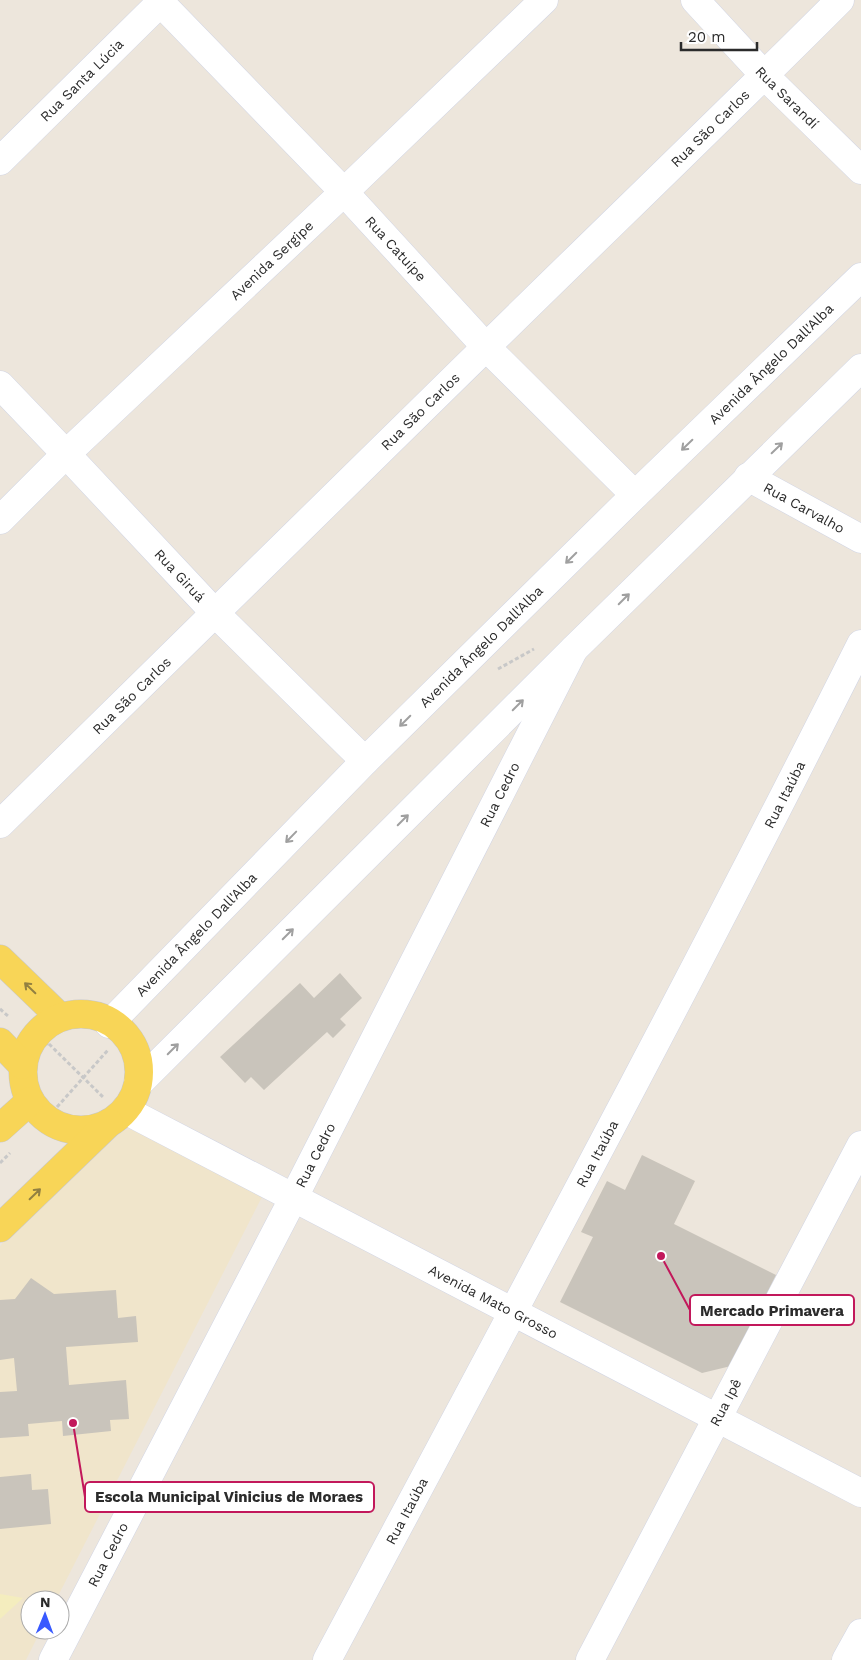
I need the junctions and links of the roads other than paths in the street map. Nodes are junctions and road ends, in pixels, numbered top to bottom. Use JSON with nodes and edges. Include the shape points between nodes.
{"nodes":[{"id":1,"x":544,"y":0,"type":"edge"},
{"id":2,"x":695,"y":0,"type":"edge"},
{"id":3,"x":840,"y":0,"type":"edge"},
{"id":4,"x":160,"y":1,"type":"edge"},
{"id":5,"x":765,"y":76,"type":"junction"},
{"id":6,"x":0,"y":161,"type":"edge"},
{"id":7,"x":861,"y":170,"type":"edge"},
{"id":8,"x":344,"y":192,"type":"junction"},
{"id":9,"x":861,"y":277,"type":"edge"},
{"id":10,"x":486,"y":347,"type":"junction"},
{"id":11,"x":861,"y":368,"type":"edge"},
{"id":12,"x":0,"y":385,"type":"edge"},
{"id":13,"x":66,"y":454,"type":"junction"},
{"id":14,"x":748,"y":477,"type":"junction"},
{"id":15,"x":635,"y":495,"type":"junction"},
{"id":16,"x":0,"y":520,"type":"edge"},
{"id":17,"x":861,"y":539,"type":"edge"},
{"id":18,"x":216,"y":614,"type":"junction"},
{"id":19,"x":861,"y":644,"type":"edge"},
{"id":20,"x":574,"y":649,"type":"junction"},
{"id":21,"x":365,"y":761,"type":"junction"},
{"id":22,"x":0,"y":824,"type":"edge"},
{"id":23,"x":0,"y":959,"type":"edge"},
{"id":24,"x":60,"y":1017,"type":"junction"},
{"id":25,"x":117,"y":1028,"type":"junction"},
{"id":26,"x":0,"y":1042,"type":"edge"},
{"id":27,"x":22,"y":1065,"type":"junction"},
{"id":28,"x":138,"y":1084,"type":"junction"},
{"id":29,"x":38,"y":1110,"type":"junction"},
{"id":30,"x":118,"y":1116,"type":"junction"},
{"id":31,"x":7,"y":1140,"type":"edge"},
{"id":32,"x":861,"y":1144,"type":"edge"},
{"id":33,"x":294,"y":1197,"type":"junction"},
{"id":34,"x":0,"y":1228,"type":"edge"},
{"id":35,"x":513,"y":1312,"type":"junction"},
{"id":36,"x":718,"y":1418,"type":"junction"},
{"id":37,"x":861,"y":1493,"type":"edge"},
{"id":38,"x":861,"y":1633,"type":"edge"},
{"id":39,"x":53,"y":1660,"type":"edge"},
{"id":40,"x":327,"y":1660,"type":"edge"},
{"id":41,"x":590,"y":1660,"type":"edge"},
{"id":42,"x":846,"y":1660,"type":"edge"}],
"edges":[{"from":1,"to":8,"type":"street","name":"Avenida Sergipe"},
{"from":2,"to":5,"type":"street","name":"Rua Sarandí"},
{"from":3,"to":5,"type":"street","name":"Rua São Carlos"},
{"from":4,"to":6,"type":"street","name":"Rua Santa Lúcia"},
{"from":4,"to":8,"type":"street","name":"Rua Catuípe"},
{"from":5,"to":7,"type":"street","name":"Rua Sarandí"},
{"from":5,"to":10,"type":"street","name":"Rua São Carlos"},
{"from":8,"to":10,"type":"street","name":"Rua Catuípe"},
{"from":8,"to":13,"type":"street","name":"Avenida Sergipe"},
{"from":9,"to":15,"type":"street","name":"Avenida Ângelo Dall'Alba","one_way":true},
{"from":10,"to":15,"type":"street","name":"Rua Catuípe"},
{"from":10,"to":18,"type":"street","name":"Rua São Carlos"},
{"from":14,"to":11,"type":"street","one_way":true},
{"from":12,"to":13,"type":"street","name":"Rua Giruá"},
{"from":13,"to":16,"type":"street","name":"Avenida Sergipe"},
{"from":13,"to":18,"type":"street","name":"Rua Giruá"},
{"from":14,"to":17,"type":"street","name":"Rua Carvalho"},
{"from":20,"to":14,"type":"street","one_way":true},
{"from":15,"to":21,"type":"street","name":"Avenida Ângelo Dall'Alba","one_way":true},
{"from":18,"to":21,"type":"street","name":"Rua Giruá"},
{"from":18,"to":22,"type":"street","name":"Rua São Carlos"},
{"from":19,"to":35,"type":"street","name":"Rua Itaúba"},
{"from":28,"to":20,"type":"street","one_way":true},
{"from":20,"to":33,"type":"street","name":"Rua Cedro"},
{"from":21,"to":25,"type":"street","name":"Avenida Ângelo Dall'Alba","one_way":true},
{"from":24,"to":23,"type":"main road","one_way":true},
{"from":24,"to":25,"type":"main road","via":[[85,1013]]},
{"from":24,"to":27,"type":"main road","via":[[42,1028],[28,1044]]},
{"from":25,"to":28,"type":"main road","via":[[134,1048],[139,1065]]},
{"from":26,"to":27,"type":"main road"},
{"from":27,"to":29,"type":"main road","via":[[25,1090]]},
{"from":28,"to":30,"type":"main road","via":[[133,1097]]},
{"from":29,"to":30,"type":"main road","via":[[61,1126],[77,1130],[94,1128]]},
{"from":29,"to":31,"type":"main road"},
{"from":30,"to":33,"type":"street","name":"Avenida Mato Grosso"},
{"from":34,"to":30,"type":"main road","one_way":true},
{"from":32,"to":36,"type":"street","name":"Rua Ipê"},
{"from":33,"to":35,"type":"street","name":"Avenida Mato Grosso"},
{"from":33,"to":39,"type":"street","name":"Rua Cedro"},
{"from":35,"to":36,"type":"street","name":"Avenida Mato Grosso"},
{"from":35,"to":40,"type":"street","name":"Rua Itaúba"},
{"from":36,"to":37,"type":"street","name":"Avenida Mato Grosso"},
{"from":36,"to":41,"type":"street","name":"Rua Ipê"},
{"from":38,"to":42,"type":"street"}]}
